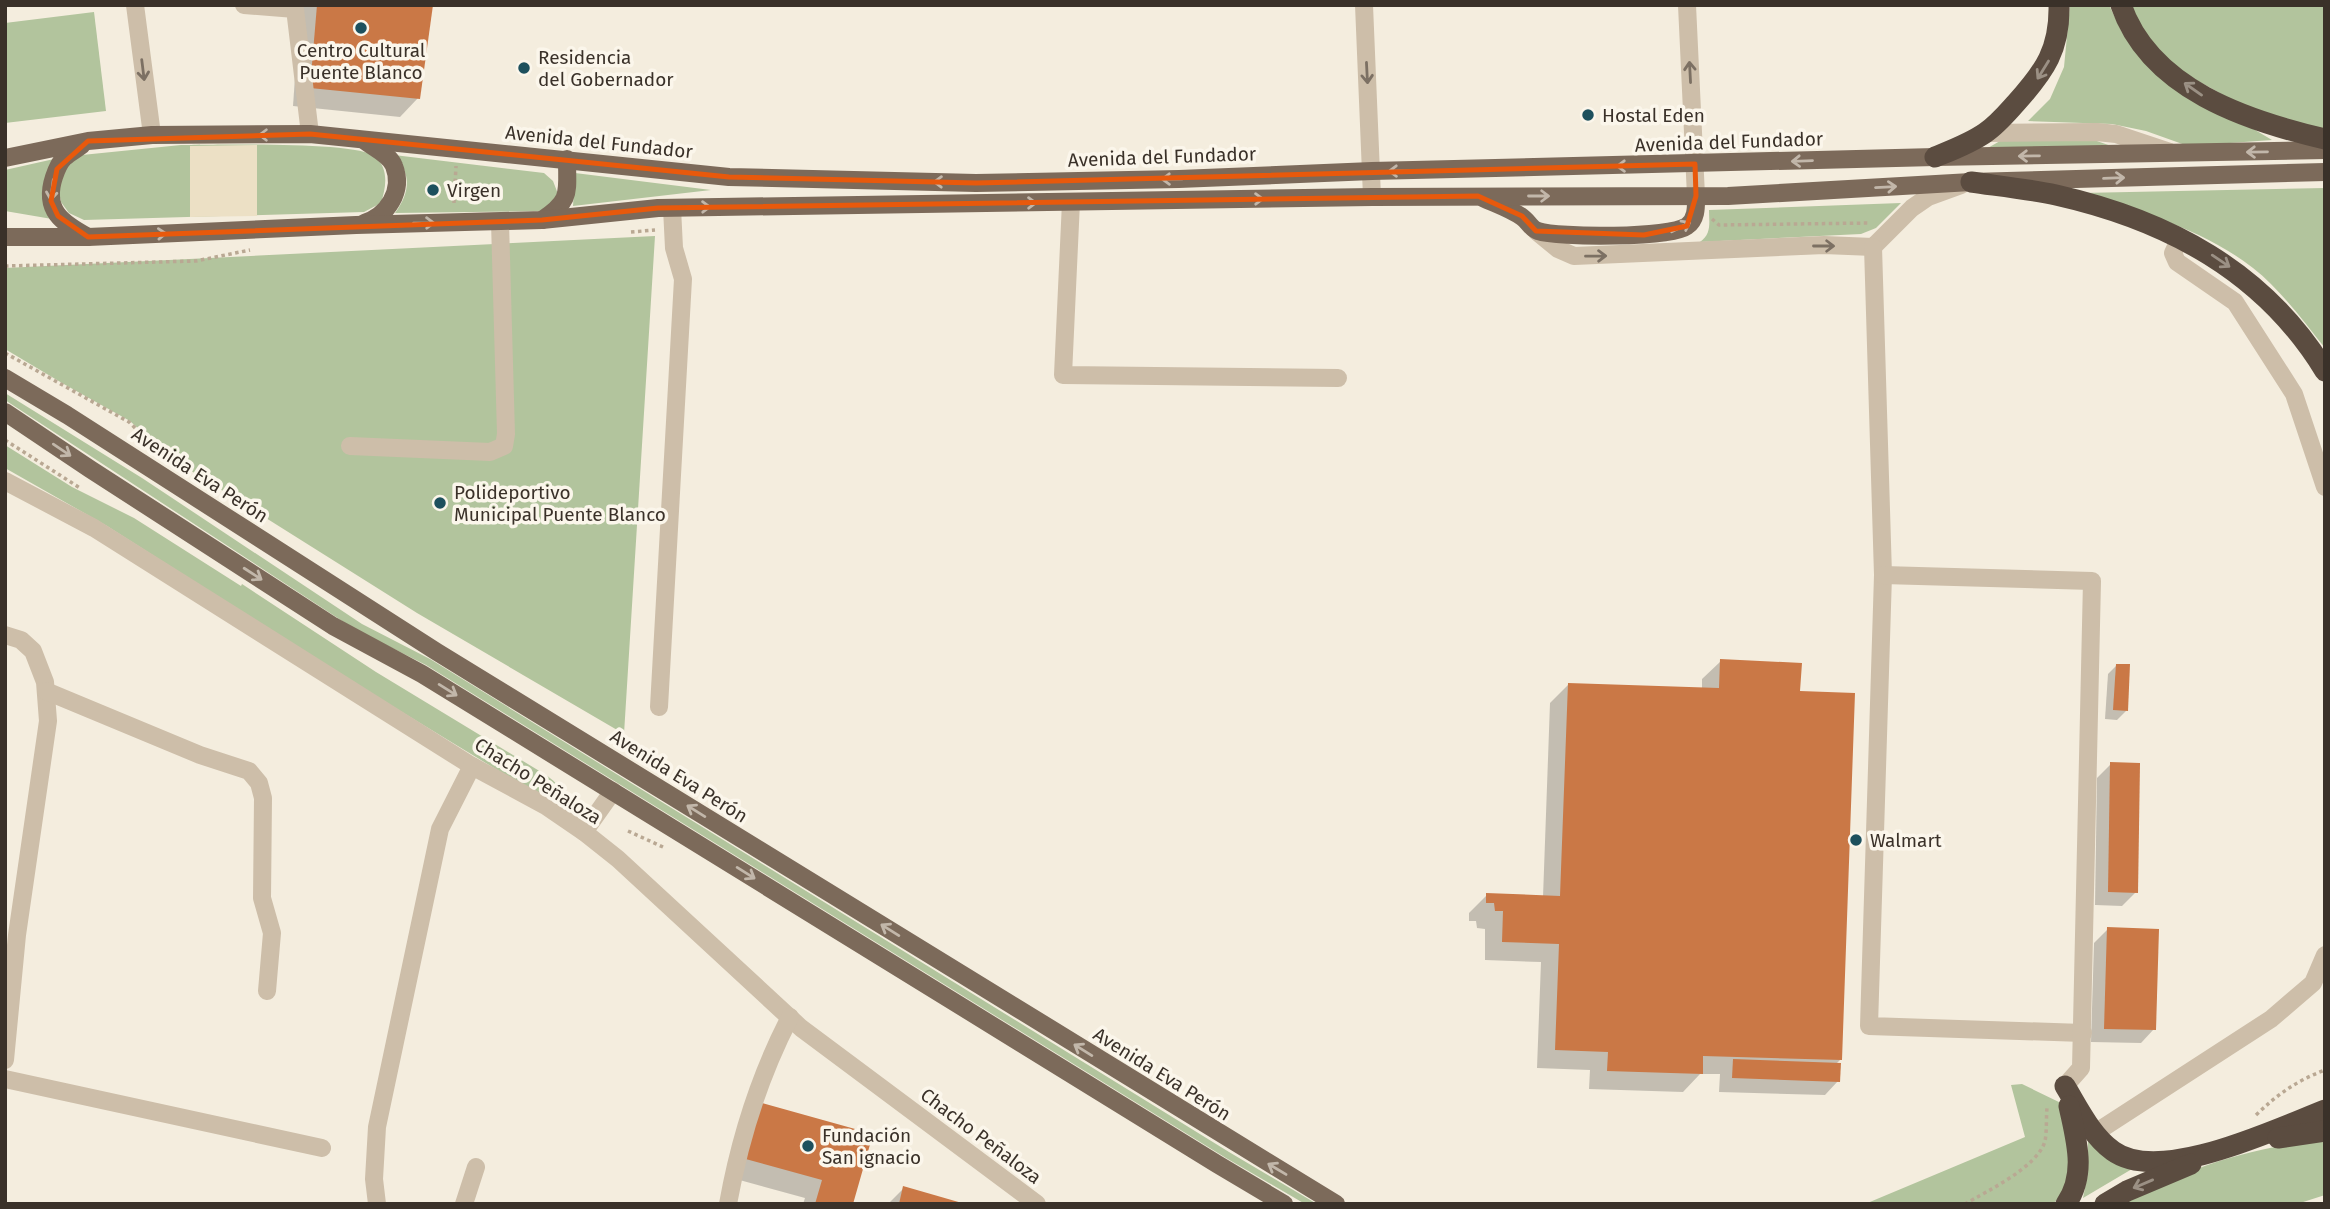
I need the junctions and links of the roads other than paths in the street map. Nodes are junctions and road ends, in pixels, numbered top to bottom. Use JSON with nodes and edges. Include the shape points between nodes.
{"nodes":[{"id":1,"x":135,"y":5,"type":"edge"},
{"id":2,"x":244,"y":5,"type":"edge"},
{"id":3,"x":1364,"y":5,"type":"edge"},
{"id":4,"x":1687,"y":5,"type":"edge"},
{"id":5,"x":2059,"y":5,"type":"edge"},
{"id":6,"x":2121,"y":5,"type":"edge"},
{"id":7,"x":1985,"y":133,"type":"junction"},
{"id":8,"x":310,"y":134,"type":"junction"},
{"id":9,"x":152,"y":135,"type":"junction"},
{"id":10,"x":362,"y":139,"type":"junction"},
{"id":11,"x":2325,"y":139,"type":"edge"},
{"id":12,"x":88,"y":141,"type":"junction"},
{"id":13,"x":2325,"y":150,"type":"edge"},
{"id":14,"x":2176,"y":154,"type":"junction"},
{"id":15,"x":1935,"y":157,"type":"junction"},
{"id":16,"x":5,"y":158,"type":"edge"},
{"id":17,"x":567,"y":159,"type":"junction"},
{"id":18,"x":1695,"y":164,"type":"junction"},
{"id":19,"x":1372,"y":171,"type":"junction"},
{"id":20,"x":2325,"y":172,"type":"edge"},
{"id":21,"x":1972,"y":182,"type":"junction"},
{"id":22,"x":1696,"y":195,"type":"junction"},
{"id":23,"x":1478,"y":196,"type":"junction"},
{"id":24,"x":1372,"y":197,"type":"junction"},
{"id":25,"x":1071,"y":202,"type":"junction"},
{"id":26,"x":672,"y":208,"type":"junction"},
{"id":27,"x":542,"y":220,"type":"junction"},
{"id":28,"x":500,"y":222,"type":"junction"},
{"id":29,"x":356,"y":225,"type":"junction"},
{"id":30,"x":1536,"y":231,"type":"junction"},
{"id":31,"x":5,"y":237,"type":"edge"},
{"id":32,"x":88,"y":237,"type":"junction"},
{"id":33,"x":2179,"y":238,"type":"junction"},
{"id":34,"x":1873,"y":247,"type":"junction"},
{"id":35,"x":2325,"y":371,"type":"edge"},
{"id":36,"x":5,"y":378,"type":"edge"},
{"id":37,"x":1338,"y":378,"type":"dead end"},
{"id":38,"x":5,"y":412,"type":"edge"},
{"id":39,"x":350,"y":446,"type":"dead end"},
{"id":40,"x":5,"y":481,"type":"edge"},
{"id":41,"x":2325,"y":487,"type":"edge"},
{"id":42,"x":1883,"y":575,"type":"junction"},
{"id":43,"x":5,"y":635,"type":"edge"},
{"id":44,"x":46,"y":691,"type":"junction"},
{"id":45,"x":659,"y":707,"type":"dead end"},
{"id":46,"x":472,"y":766,"type":"junction"},
{"id":47,"x":613,"y":791,"type":"junction"},
{"id":48,"x":584,"y":832,"type":"junction"},
{"id":49,"x":2325,"y":956,"type":"edge"},
{"id":50,"x":267,"y":991,"type":"dead end"},
{"id":51,"x":790,"y":1017,"type":"junction"},
{"id":52,"x":2082,"y":1033,"type":"junction"},
{"id":53,"x":5,"y":1060,"type":"edge"},
{"id":54,"x":5,"y":1079,"type":"edge"},
{"id":55,"x":2056,"y":1091,"type":"junction"},
{"id":56,"x":2325,"y":1110,"type":"edge"},
{"id":57,"x":2325,"y":1131,"type":"edge"},
{"id":58,"x":2095,"y":1133,"type":"junction"},
{"id":59,"x":322,"y":1149,"type":"dead end"},
{"id":60,"x":2227,"y":1149,"type":"junction"},
{"id":61,"x":476,"y":1167,"type":"dead end"},
{"id":62,"x":377,"y":1204,"type":"edge"},
{"id":63,"x":464,"y":1204,"type":"edge"},
{"id":64,"x":728,"y":1204,"type":"edge"},
{"id":65,"x":1037,"y":1204,"type":"edge"},
{"id":66,"x":1284,"y":1204,"type":"edge"},
{"id":67,"x":1336,"y":1204,"type":"edge"},
{"id":68,"x":2066,"y":1204,"type":"edge"},
{"id":69,"x":2105,"y":1204,"type":"edge"}],
"edges":[{"from":1,"to":9,"type":"street","one_way":true},
{"from":2,"to":8,"type":"street","via":[[295,9]]},
{"from":3,"to":19,"type":"street","one_way":true},
{"from":18,"to":4,"type":"street","one_way":true},
{"from":5,"to":7,"type":"highway","one_way":true,"via":[[2058,35],[2048,63]]},
{"from":11,"to":6,"type":"highway","one_way":true,"via":[[2239,115],[2204,97],[2145,48]]},
{"from":7,"to":14,"type":"street","via":[[2116,134]]},
{"from":7,"to":15,"type":"highway"},
{"from":8,"to":9,"type":"main road","name":"Avenida del Fundador","one_way":true},
{"from":8,"to":10,"type":"main road","name":"Avenida del Fundador"},
{"from":9,"to":12,"type":"main road","name":"Avenida del Fundador"},
{"from":10,"to":17,"type":"main road","name":"Avenida del Fundador"},
{"from":10,"to":29,"type":"main road","via":[[394,165],[397,180],[388,207],[377,219]]},
{"from":12,"to":16,"type":"main road","name":"Avenida del Fundador"},
{"from":12,"to":32,"type":"main road","one_way":true,"via":[[65,158],[51,187],[58,216]]},
{"from":13,"to":14,"type":"main road","name":"Avenida del Fundador","one_way":true},
{"from":14,"to":15,"type":"main road","name":"Avenida del Fundador","one_way":true},
{"from":15,"to":18,"type":"main road","name":"Avenida del Fundador","one_way":true},
{"from":19,"to":17,"type":"main road","name":"Avenida del Fundador","one_way":true,"via":[[962,182],[729,177]]},
{"from":17,"to":27,"type":"main road","via":[[566,199]]},
{"from":18,"to":19,"type":"main road","name":"Avenida del Fundador","one_way":true},
{"from":18,"to":22,"type":"street"},
{"from":19,"to":24,"type":"street"},
{"from":21,"to":20,"type":"main road","one_way":true},
{"from":22,"to":21,"type":"main road","one_way":true},
{"from":21,"to":33,"type":"highway","via":[[2055,195]]},
{"from":21,"to":34,"type":"street","via":[[1928,197]]},
{"from":23,"to":22,"type":"main road","one_way":true},
{"from":30,"to":22,"type":"main road","one_way":true,"via":[[1674,232],[1687,226],[1694,215]]},
{"from":23,"to":24,"type":"main road"},
{"from":23,"to":30,"type":"main road","via":[[1522,216]]},
{"from":25,"to":24,"type":"main road","one_way":true},
{"from":26,"to":25,"type":"main road","one_way":true},
{"from":25,"to":37,"type":"street","via":[[1063,375]]},
{"from":26,"to":27,"type":"main road"},
{"from":26,"to":45,"type":"street","via":[[674,248],[683,279]]},
{"from":27,"to":28,"type":"main road"},
{"from":29,"to":28,"type":"main road","one_way":true},
{"from":28,"to":39,"type":"street","via":[[504,446],[490,452]]},
{"from":32,"to":29,"type":"main road","one_way":true},
{"from":30,"to":34,"type":"street","one_way":true,"via":[[1574,256]]},
{"from":31,"to":32,"type":"main road"},
{"from":33,"to":35,"type":"highway","one_way":true,"via":[[2200,247],[2261,294]]},
{"from":33,"to":41,"type":"street","via":[[2173,253],[2177,262],[2235,303],[2294,394]]},
{"from":34,"to":42,"type":"street"},
{"from":67,"to":36,"type":"main road","name":"Avenida Eva Perón","one_way":true,"via":[[437,652]]},
{"from":38,"to":47,"type":"main road","one_way":true,"via":[[333,626],[422,674]]},
{"from":40,"to":46,"type":"street","name":"Chacho Peñaloza","via":[[94,528]]},
{"from":42,"to":52,"type":"street","via":[[2092,581]]},
{"from":42,"to":52,"type":"street","via":[[1869,1027]]},
{"from":43,"to":44,"type":"street","via":[[21,640],[33,651]]},
{"from":44,"to":50,"type":"street","via":[[249,771],[259,783],[263,798],[262,898],[272,933]]},
{"from":44,"to":53,"type":"street","via":[[48,721],[17,935]]},
{"from":46,"to":48,"type":"street","name":"Chacho Peñaloza"},
{"from":46,"to":62,"type":"street","via":[[440,829],[377,1127]]},
{"from":47,"to":48,"type":"street"},
{"from":47,"to":66,"type":"main road","one_way":true},
{"from":48,"to":51,"type":"street","name":"Chacho Peñaloza"},
{"from":49,"to":58,"type":"street","via":[[2313,983],[2271,1019]]},
{"from":51,"to":64,"type":"street","via":[[753,1101]]},
{"from":51,"to":65,"type":"street","name":"Chacho Peñaloza"},
{"from":52,"to":55,"type":"street","via":[[2081,1068]]},
{"from":54,"to":59,"type":"street"},
{"from":55,"to":58,"type":"highway"},
{"from":55,"to":68,"type":"highway","via":[[2080,1158]]},
{"from":56,"to":60,"type":"highway"},
{"from":57,"to":60,"type":"highway"},
{"from":58,"to":60,"type":"highway","via":[[2115,1153],[2132,1159],[2186,1160]]},
{"from":60,"to":69,"type":"highway","one_way":true},
{"from":61,"to":63,"type":"street"}]}
